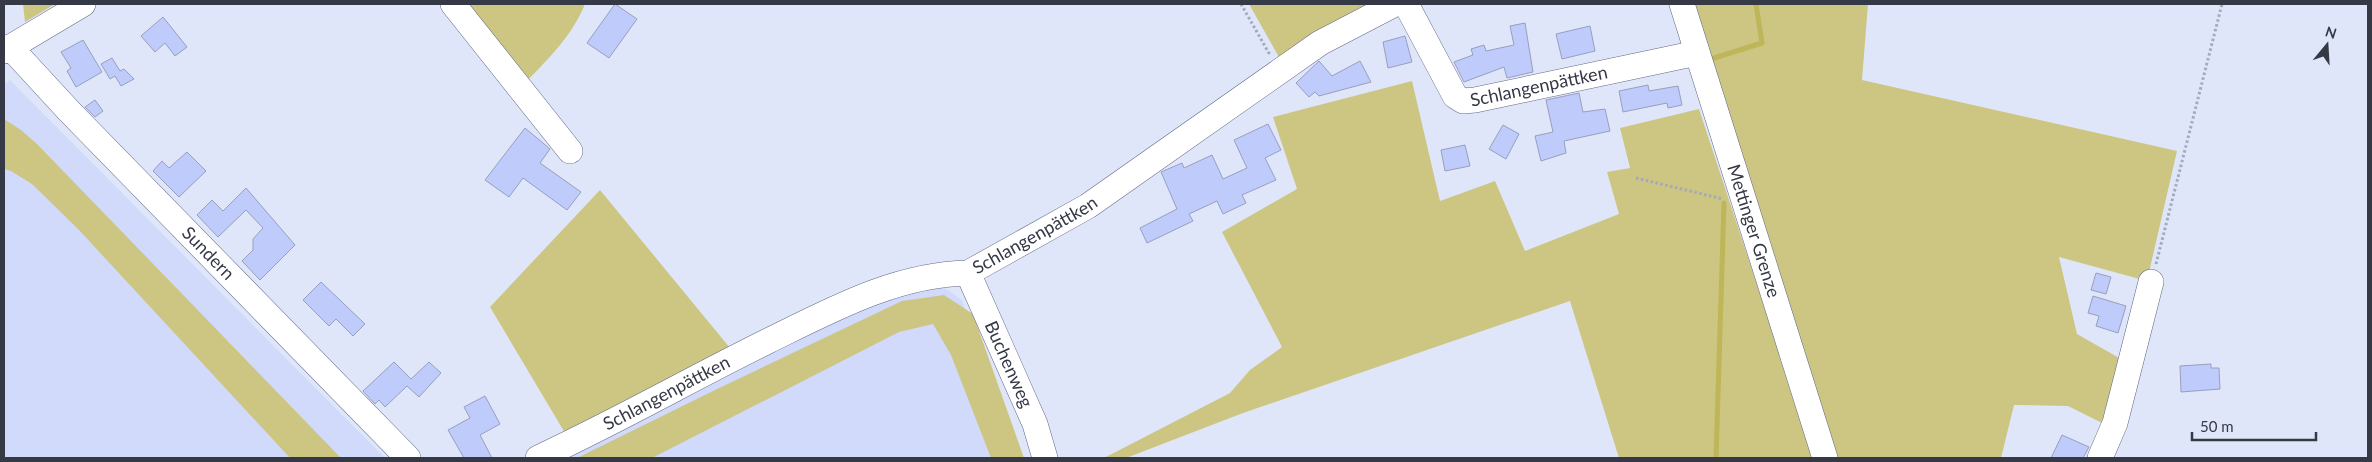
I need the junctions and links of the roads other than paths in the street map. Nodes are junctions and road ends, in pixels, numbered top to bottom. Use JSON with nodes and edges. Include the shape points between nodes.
{"nodes":[{"id":1,"x":83,"y":4,"type":"edge"},
{"id":2,"x":453,"y":4,"type":"edge"},
{"id":3,"x":1395,"y":4,"type":"edge"},
{"id":4,"x":1406,"y":4,"type":"edge"},
{"id":5,"x":1682,"y":4,"type":"edge"},
{"id":6,"x":7,"y":49,"type":"edge"},
{"id":7,"x":1697,"y":53,"type":"junction"},
{"id":8,"x":570,"y":151,"type":"dead end"},
{"id":9,"x":968,"y":273,"type":"junction"},
{"id":10,"x":2151,"y":282,"type":"road end"},
{"id":11,"x":408,"y":458,"type":"edge"},
{"id":12,"x":538,"y":458,"type":"edge"},
{"id":13,"x":1046,"y":458,"type":"edge"},
{"id":14,"x":1825,"y":458,"type":"edge"},
{"id":15,"x":2100,"y":458,"type":"edge"}],
"edges":[{"from":1,"to":6,"type":"street"},
{"from":2,"to":8,"type":"street"},
{"from":3,"to":9,"type":"street","name":"Schlangenpättken","via":[[1320,43],[1088,206]]},
{"from":4,"to":7,"type":"street","name":"Schlangenpättken","via":[[1455,96],[1463,101]]},
{"from":5,"to":7,"type":"street","name":"Mettinger Grenze"},
{"from":6,"to":11,"type":"street","name":"Sundern"},
{"from":7,"to":14,"type":"street","name":"Mettinger Grenze"},
{"from":9,"to":12,"type":"street","name":"Schlangenpättken","via":[[949,273],[901,282],[825,313]]},
{"from":9,"to":13,"type":"street","name":"Buchenweg","via":[[1035,424]]},
{"from":10,"to":15,"type":"street","via":[[2115,422]]}]}
